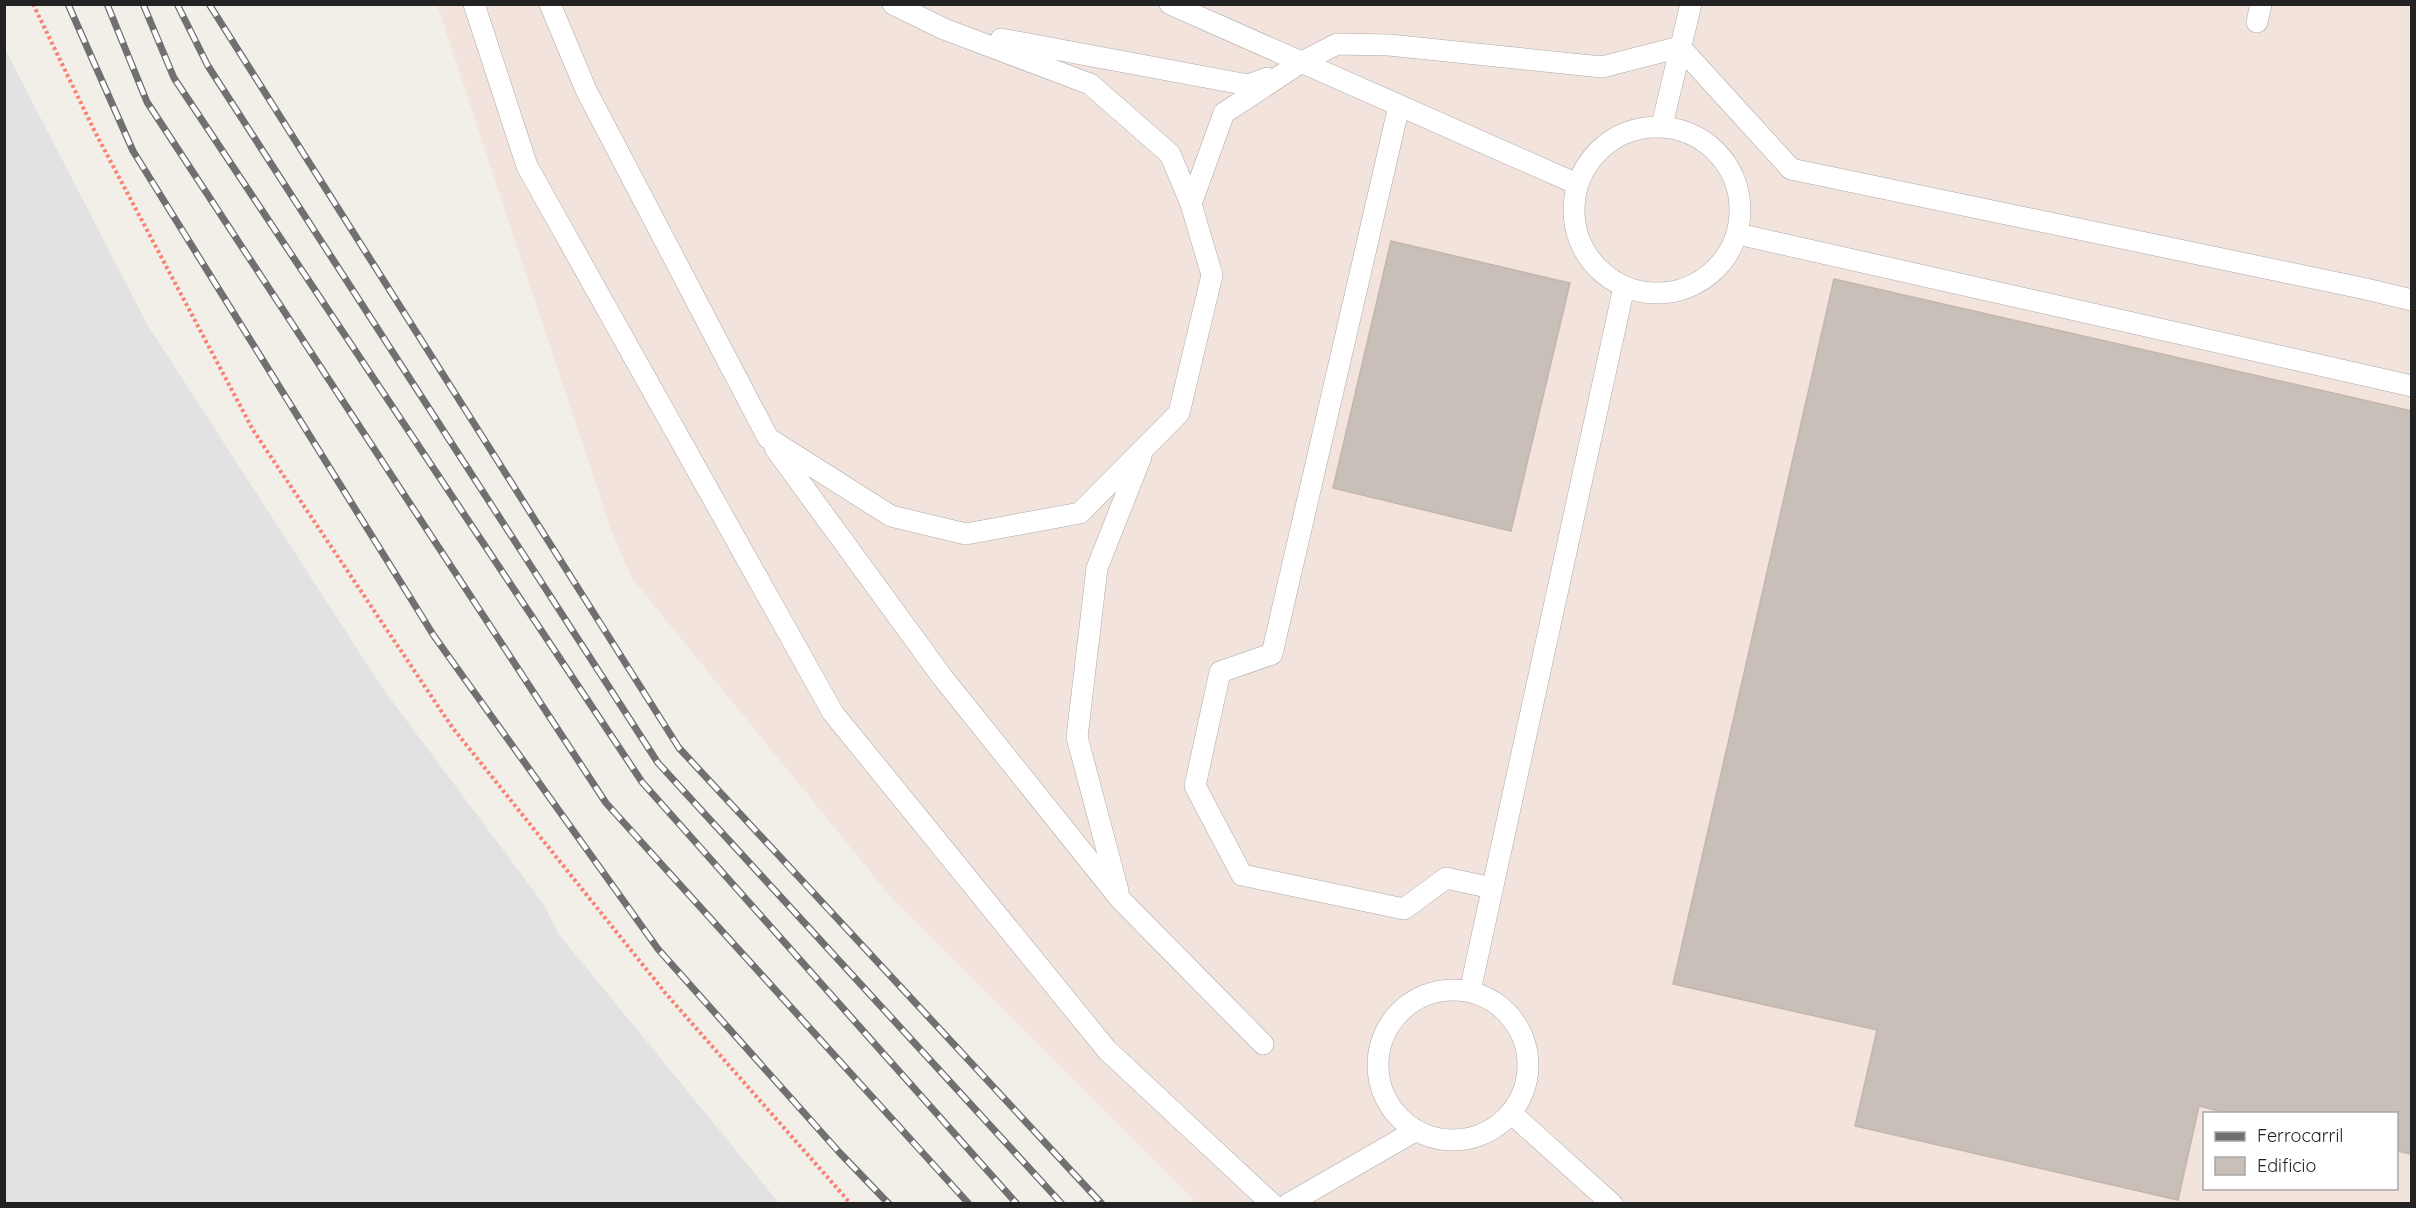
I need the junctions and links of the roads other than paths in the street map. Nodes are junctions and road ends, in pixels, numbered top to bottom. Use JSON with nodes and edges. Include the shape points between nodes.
{"nodes":[{"id":1,"x":474,"y":4,"type":"edge"},
{"id":2,"x":550,"y":4,"type":"edge"},
{"id":3,"x":893,"y":4,"type":"edge"},
{"id":4,"x":1170,"y":4,"type":"edge"},
{"id":5,"x":1691,"y":4,"type":"edge"},
{"id":6,"x":944,"y":29,"type":"junction"},
{"id":7,"x":1680,"y":47,"type":"junction"},
{"id":8,"x":1293,"y":68,"type":"junction"},
{"id":9,"x":1399,"y":106,"type":"junction"},
{"id":10,"x":1662,"y":125,"type":"junction"},
{"id":11,"x":1577,"y":184,"type":"junction"},
{"id":12,"x":1191,"y":204,"type":"junction"},
{"id":13,"x":1738,"y":234,"type":"junction"},
{"id":14,"x":1624,"y":287,"type":"junction"},
{"id":15,"x":2412,"y":300,"type":"edge"},
{"id":16,"x":2412,"y":386,"type":"edge"},
{"id":17,"x":768,"y":438,"type":"junction"},
{"id":18,"x":1145,"y":447,"type":"junction"},
{"id":19,"x":1492,"y":888,"type":"junction"},
{"id":20,"x":1121,"y":900,"type":"junction"},
{"id":21,"x":1470,"y":991,"type":"junction"},
{"id":22,"x":1263,"y":1044,"type":"dead end"},
{"id":23,"x":1510,"y":1113,"type":"junction"},
{"id":24,"x":1415,"y":1131,"type":"junction"},
{"id":25,"x":1272,"y":1203,"type":"edge"},
{"id":26,"x":1288,"y":1203,"type":"edge"},
{"id":27,"x":1612,"y":1203,"type":"edge"}],
"edges":[{"from":1,"to":25,"type":"lane","via":[[527,166],[833,712],[1107,1050]]},
{"from":2,"to":17,"type":"lane","via":[[586,90]]},
{"from":3,"to":6,"type":"lane"},
{"from":4,"to":8,"type":"lane"},
{"from":5,"to":7,"type":"lane"},
{"from":6,"to":8,"type":"lane","via":[[1248,85]]},
{"from":6,"to":12,"type":"lane","via":[[1090,84],[1170,154]]},
{"from":7,"to":8,"type":"lane","via":[[1602,68],[1389,45],[1337,44]]},
{"from":7,"to":10,"type":"lane"},
{"from":7,"to":15,"type":"lane","via":[[1791,169]]},
{"from":8,"to":9,"type":"lane"},
{"from":8,"to":12,"type":"lane","via":[[1224,113]]},
{"from":9,"to":11,"type":"lane"},
{"from":9,"to":19,"type":"lane","via":[[1272,654],[1220,672],[1195,786],[1242,875],[1404,909],[1446,878]]},
{"from":10,"to":11,"type":"lane","via":[[1633,129],[1607,142],[1587,163]]},
{"from":10,"to":13,"type":"lane","via":[[1695,135],[1719,152],[1735,176],[1741,205]]},
{"from":11,"to":14,"type":"lane","via":[[1573,213],[1580,242],[1596,267]]},
{"from":12,"to":18,"type":"lane","via":[[1212,275],[1179,413]]},
{"from":13,"to":14,"type":"lane","via":[[1724,261],[1702,281],[1675,292],[1646,293]]},
{"from":13,"to":16,"type":"lane"},
{"from":14,"to":19,"type":"lane"},
{"from":17,"to":18,"type":"lane","via":[[891,516],[966,534],[1080,513]]},
{"from":17,"to":20,"type":"lane","via":[[943,678]]},
{"from":18,"to":20,"type":"lane","via":[[1097,568],[1077,737]]},
{"from":19,"to":21,"type":"lane"},
{"from":20,"to":22,"type":"lane"},
{"from":21,"to":23,"type":"lane","via":[[1493,1000],[1512,1018],[1525,1042],[1528,1068],[1523,1093]]},
{"from":21,"to":24,"type":"lane","via":[[1444,989],[1418,997],[1397,1013],[1383,1035],[1377,1061],[1380,1087],[1393,1115]]},
{"from":23,"to":24,"type":"lane","via":[[1491,1131],[1466,1140],[1440,1140]]},
{"from":23,"to":27,"type":"lane"},
{"from":24,"to":26,"type":"lane"}]}
